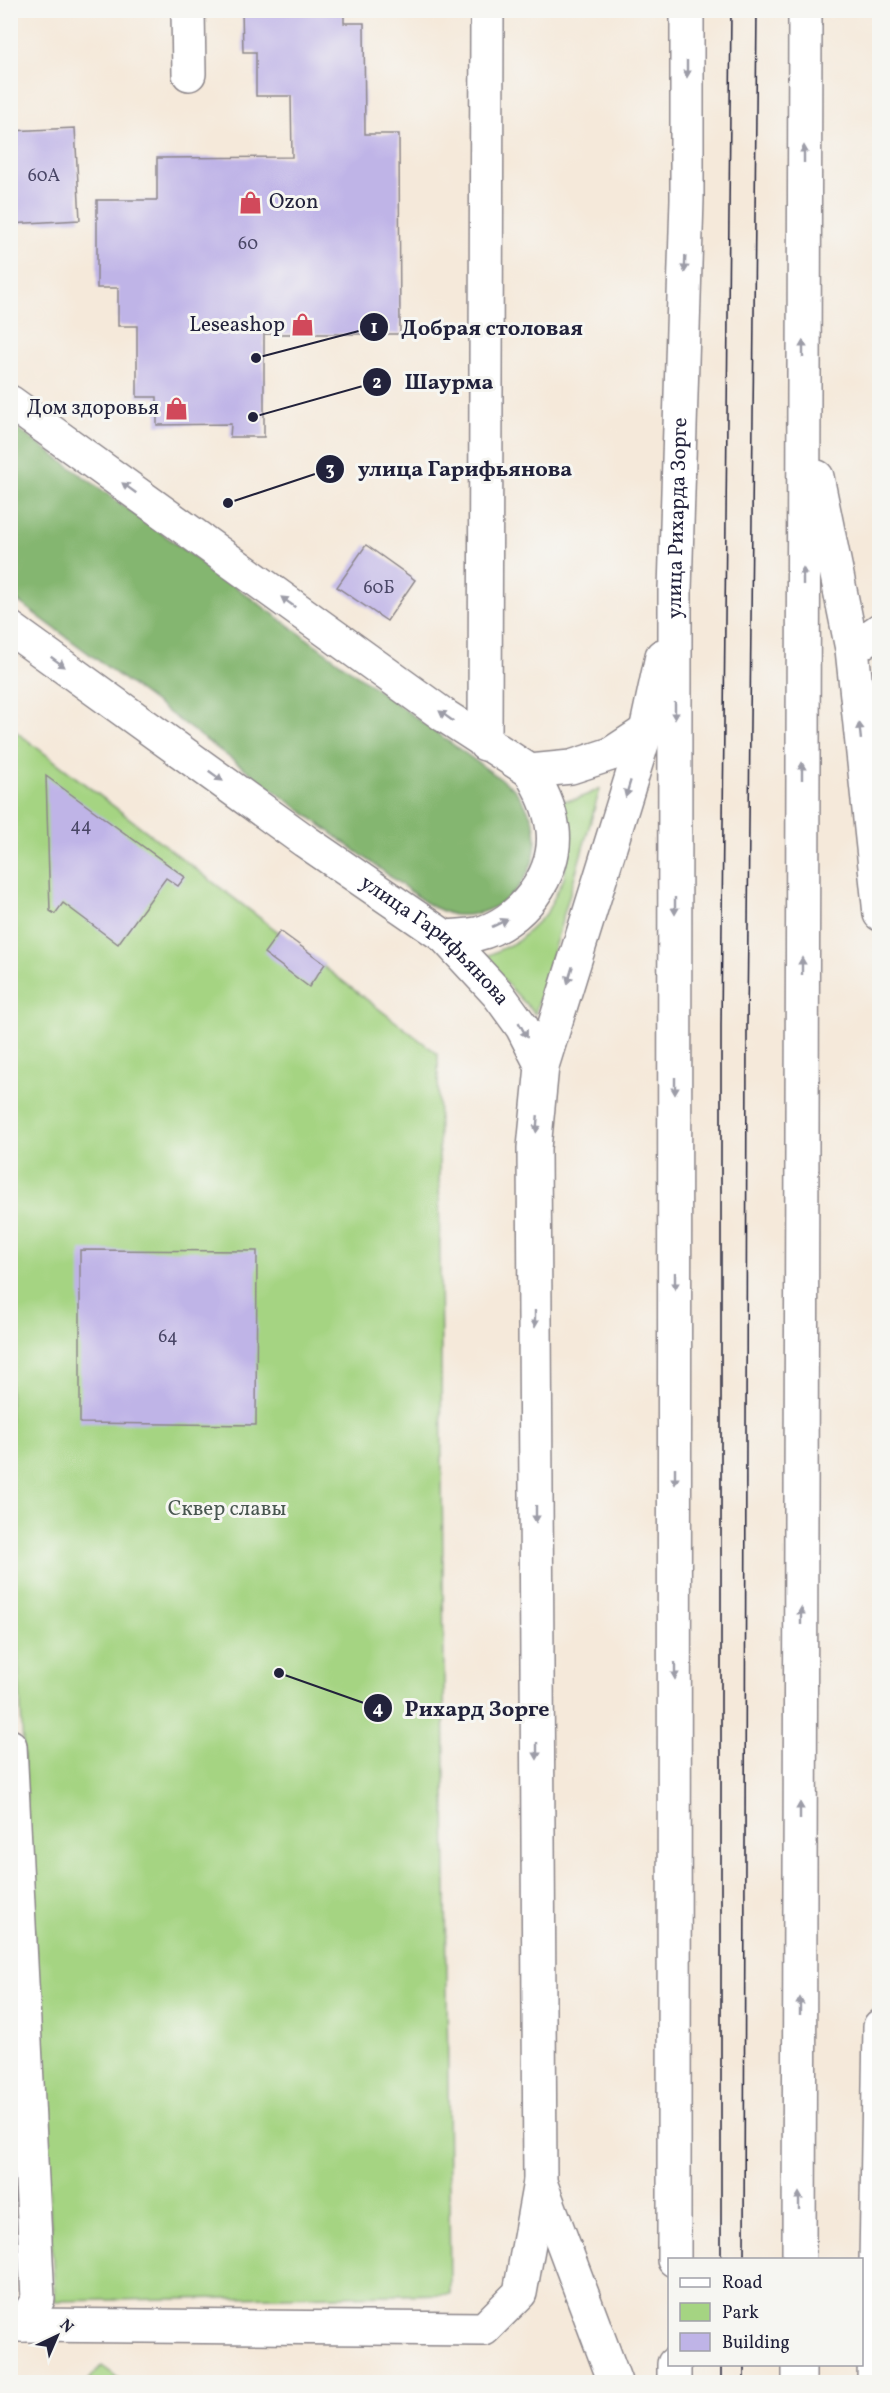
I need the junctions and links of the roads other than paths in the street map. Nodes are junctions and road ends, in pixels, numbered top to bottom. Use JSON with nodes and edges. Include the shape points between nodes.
{"nodes":[{"id":1,"x":188,"y":10,"type":"edge"},
{"id":2,"x":487,"y":10,"type":"edge"},
{"id":3,"x":687,"y":10,"type":"edge"},
{"id":4,"x":805,"y":10,"type":"edge"},
{"id":5,"x":189,"y":74,"type":"dead end"},
{"id":6,"x":10,"y":402,"type":"edge"},
{"id":7,"x":803,"y":408,"type":"junction"},
{"id":8,"x":675,"y":590,"type":"junction"},
{"id":9,"x":10,"y":628,"type":"edge"},
{"id":10,"x":879,"y":630,"type":"edge"},
{"id":11,"x":852,"y":649,"type":"junction"},
{"id":12,"x":646,"y":731,"type":"junction"},
{"id":13,"x":485,"y":744,"type":"junction"},
{"id":14,"x":530,"y":771,"type":"junction"},
{"id":15,"x":879,"y":914,"type":"edge"},
{"id":16,"x":445,"y":937,"type":"junction"},
{"id":17,"x":542,"y":1066,"type":"junction"},
{"id":18,"x":10,"y":1746,"type":"edge"},
{"id":19,"x":879,"y":2026,"type":"edge"},
{"id":20,"x":540,"y":2182,"type":"junction"},
{"id":21,"x":674,"y":2258,"type":"edge"},
{"id":22,"x":799,"y":2258,"type":"edge"},
{"id":23,"x":17,"y":2325,"type":"edge"},
{"id":24,"x":878,"y":2337,"type":"edge"},
{"id":25,"x":674,"y":2366,"type":"edge"},
{"id":26,"x":799,"y":2366,"type":"edge"},
{"id":27,"x":615,"y":2382,"type":"edge"},
{"id":28,"x":674,"y":2382,"type":"edge"},
{"id":29,"x":799,"y":2382,"type":"edge"},
{"id":30,"x":874,"y":2382,"type":"edge"}],
"edges":[{"from":1,"to":5,"type":"main road"},
{"from":2,"to":13,"type":"main road"},
{"from":3,"to":8,"type":"main road","name":"улица Рихарда Зорге","one_way":true,"via":[[687,199]]},
{"from":7,"to":4,"type":"main road","one_way":true},
{"from":13,"to":6,"type":"main road","one_way":true},
{"from":7,"to":11,"type":"main road"},
{"from":22,"to":7,"type":"main road","one_way":true},
{"from":8,"to":12,"type":"main road"},
{"from":8,"to":21,"type":"main road","name":"улица Рихарда Зорге","one_way":true},
{"from":9,"to":16,"type":"main road","name":"улица Гарифьянова","one_way":true},
{"from":10,"to":11,"type":"main road"},
{"from":15,"to":11,"type":"main road","one_way":true},
{"from":12,"to":14,"type":"main road","via":[[611,754],[572,767]]},
{"from":12,"to":17,"type":"main road","one_way":true},
{"from":13,"to":14,"type":"main road"},
{"from":16,"to":14,"type":"main road","one_way":true,"via":[[478,934],[509,920],[533,896],[548,866],[553,833],[547,800]]},
{"from":16,"to":17,"type":"main road","name":"улица Гарифьянова","one_way":true,"via":[[498,994],[522,1027]]},
{"from":17,"to":20,"type":"main road","one_way":true,"via":[[534,1148]]},
{"from":18,"to":23,"type":"main road","via":[[38,2299]]},
{"from":19,"to":24,"type":"main road"},
{"from":20,"to":23,"type":"main road","via":[[520,2294],[484,2329]]},
{"from":20,"to":27,"type":"main road"},
{"from":24,"to":30,"type":"main road"},
{"from":25,"to":28,"type":"main road"},
{"from":26,"to":29,"type":"main road"}]}
